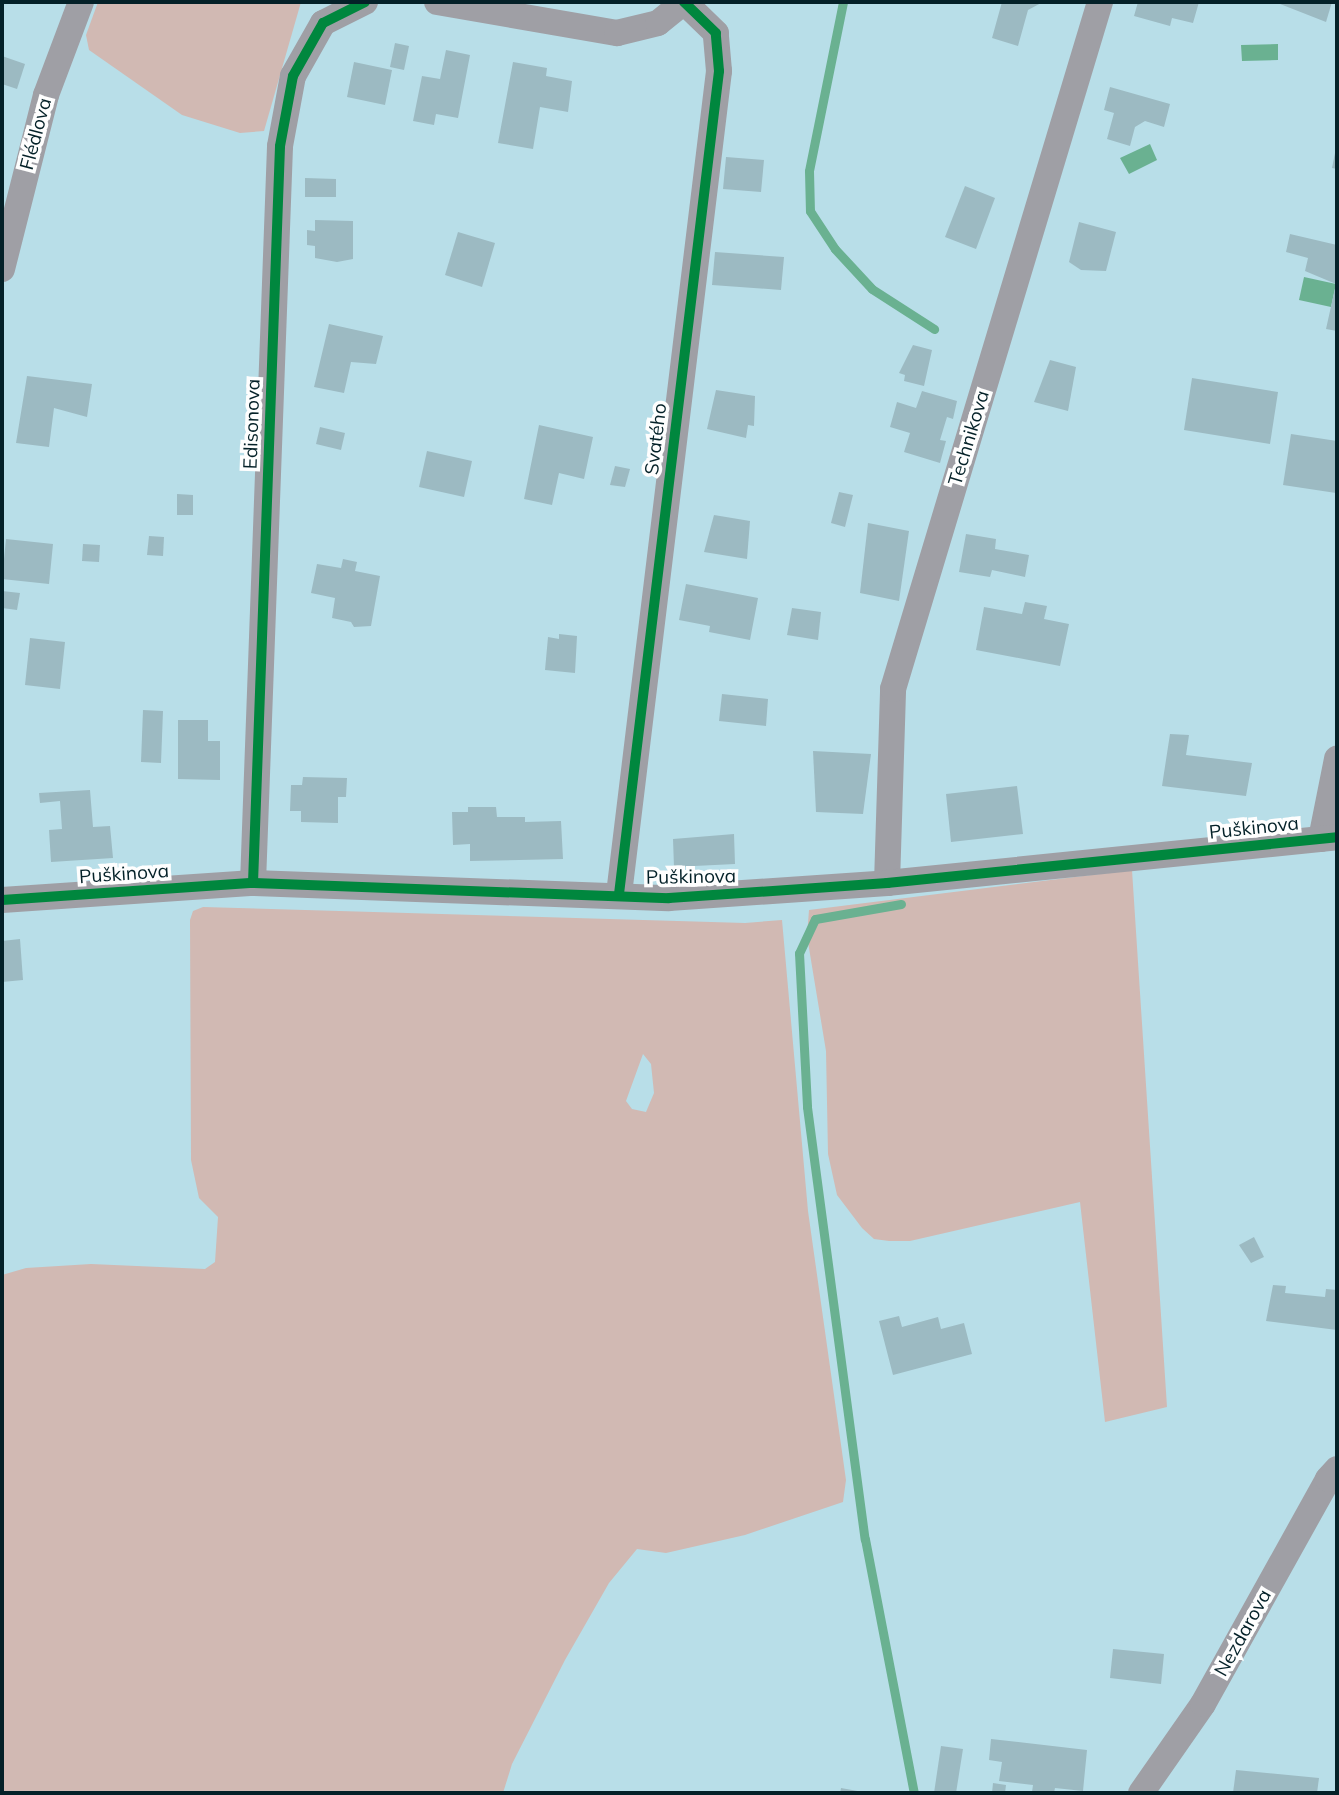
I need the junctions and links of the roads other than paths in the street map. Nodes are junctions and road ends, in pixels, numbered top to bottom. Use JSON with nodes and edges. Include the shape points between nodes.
{"nodes":[{"id":1,"x":81,"y":2,"type":"edge"},
{"id":2,"x":365,"y":2,"type":"edge"},
{"id":3,"x":437,"y":2,"type":"edge"},
{"id":4,"x":684,"y":2,"type":"edge"},
{"id":5,"x":1100,"y":2,"type":"edge"},
{"id":6,"x":2,"y":269,"type":"edge"},
{"id":7,"x":1337,"y":759,"type":"edge"},
{"id":8,"x":1329,"y":838,"type":"edge"},
{"id":9,"x":253,"y":883,"type":"junction"},
{"id":10,"x":887,"y":883,"type":"junction"},
{"id":11,"x":619,"y":894,"type":"junction"},
{"id":12,"x":2,"y":900,"type":"edge"},
{"id":13,"x":1337,"y":1469,"type":"edge"},
{"id":14,"x":1141,"y":1793,"type":"edge"}],
"edges":[{"from":1,"to":6,"type":"street","name":"Flédlova","via":[[46,95]]},
{"from":2,"to":9,"type":"street","name":"Edisonova","via":[[323,23],[293,76],[280,146]]},
{"from":3,"to":4,"type":"street","via":[[617,33],[659,23]]},
{"from":4,"to":11,"type":"street","name":"Svatého","via":[[716,33],[719,71]]},
{"from":5,"to":10,"type":"street","name":"Technikova","via":[[894,689]]},
{"from":7,"to":8,"type":"street"},
{"from":8,"to":10,"type":"street","name":"Puškinova"},
{"from":9,"to":11,"type":"street","name":"Puškinova"},
{"from":9,"to":12,"type":"street","name":"Puškinova"},
{"from":10,"to":11,"type":"street","name":"Puškinova","via":[[669,898]]},
{"from":13,"to":14,"type":"street","name":"Nezdarova","via":[[1203,1704]]}]}
